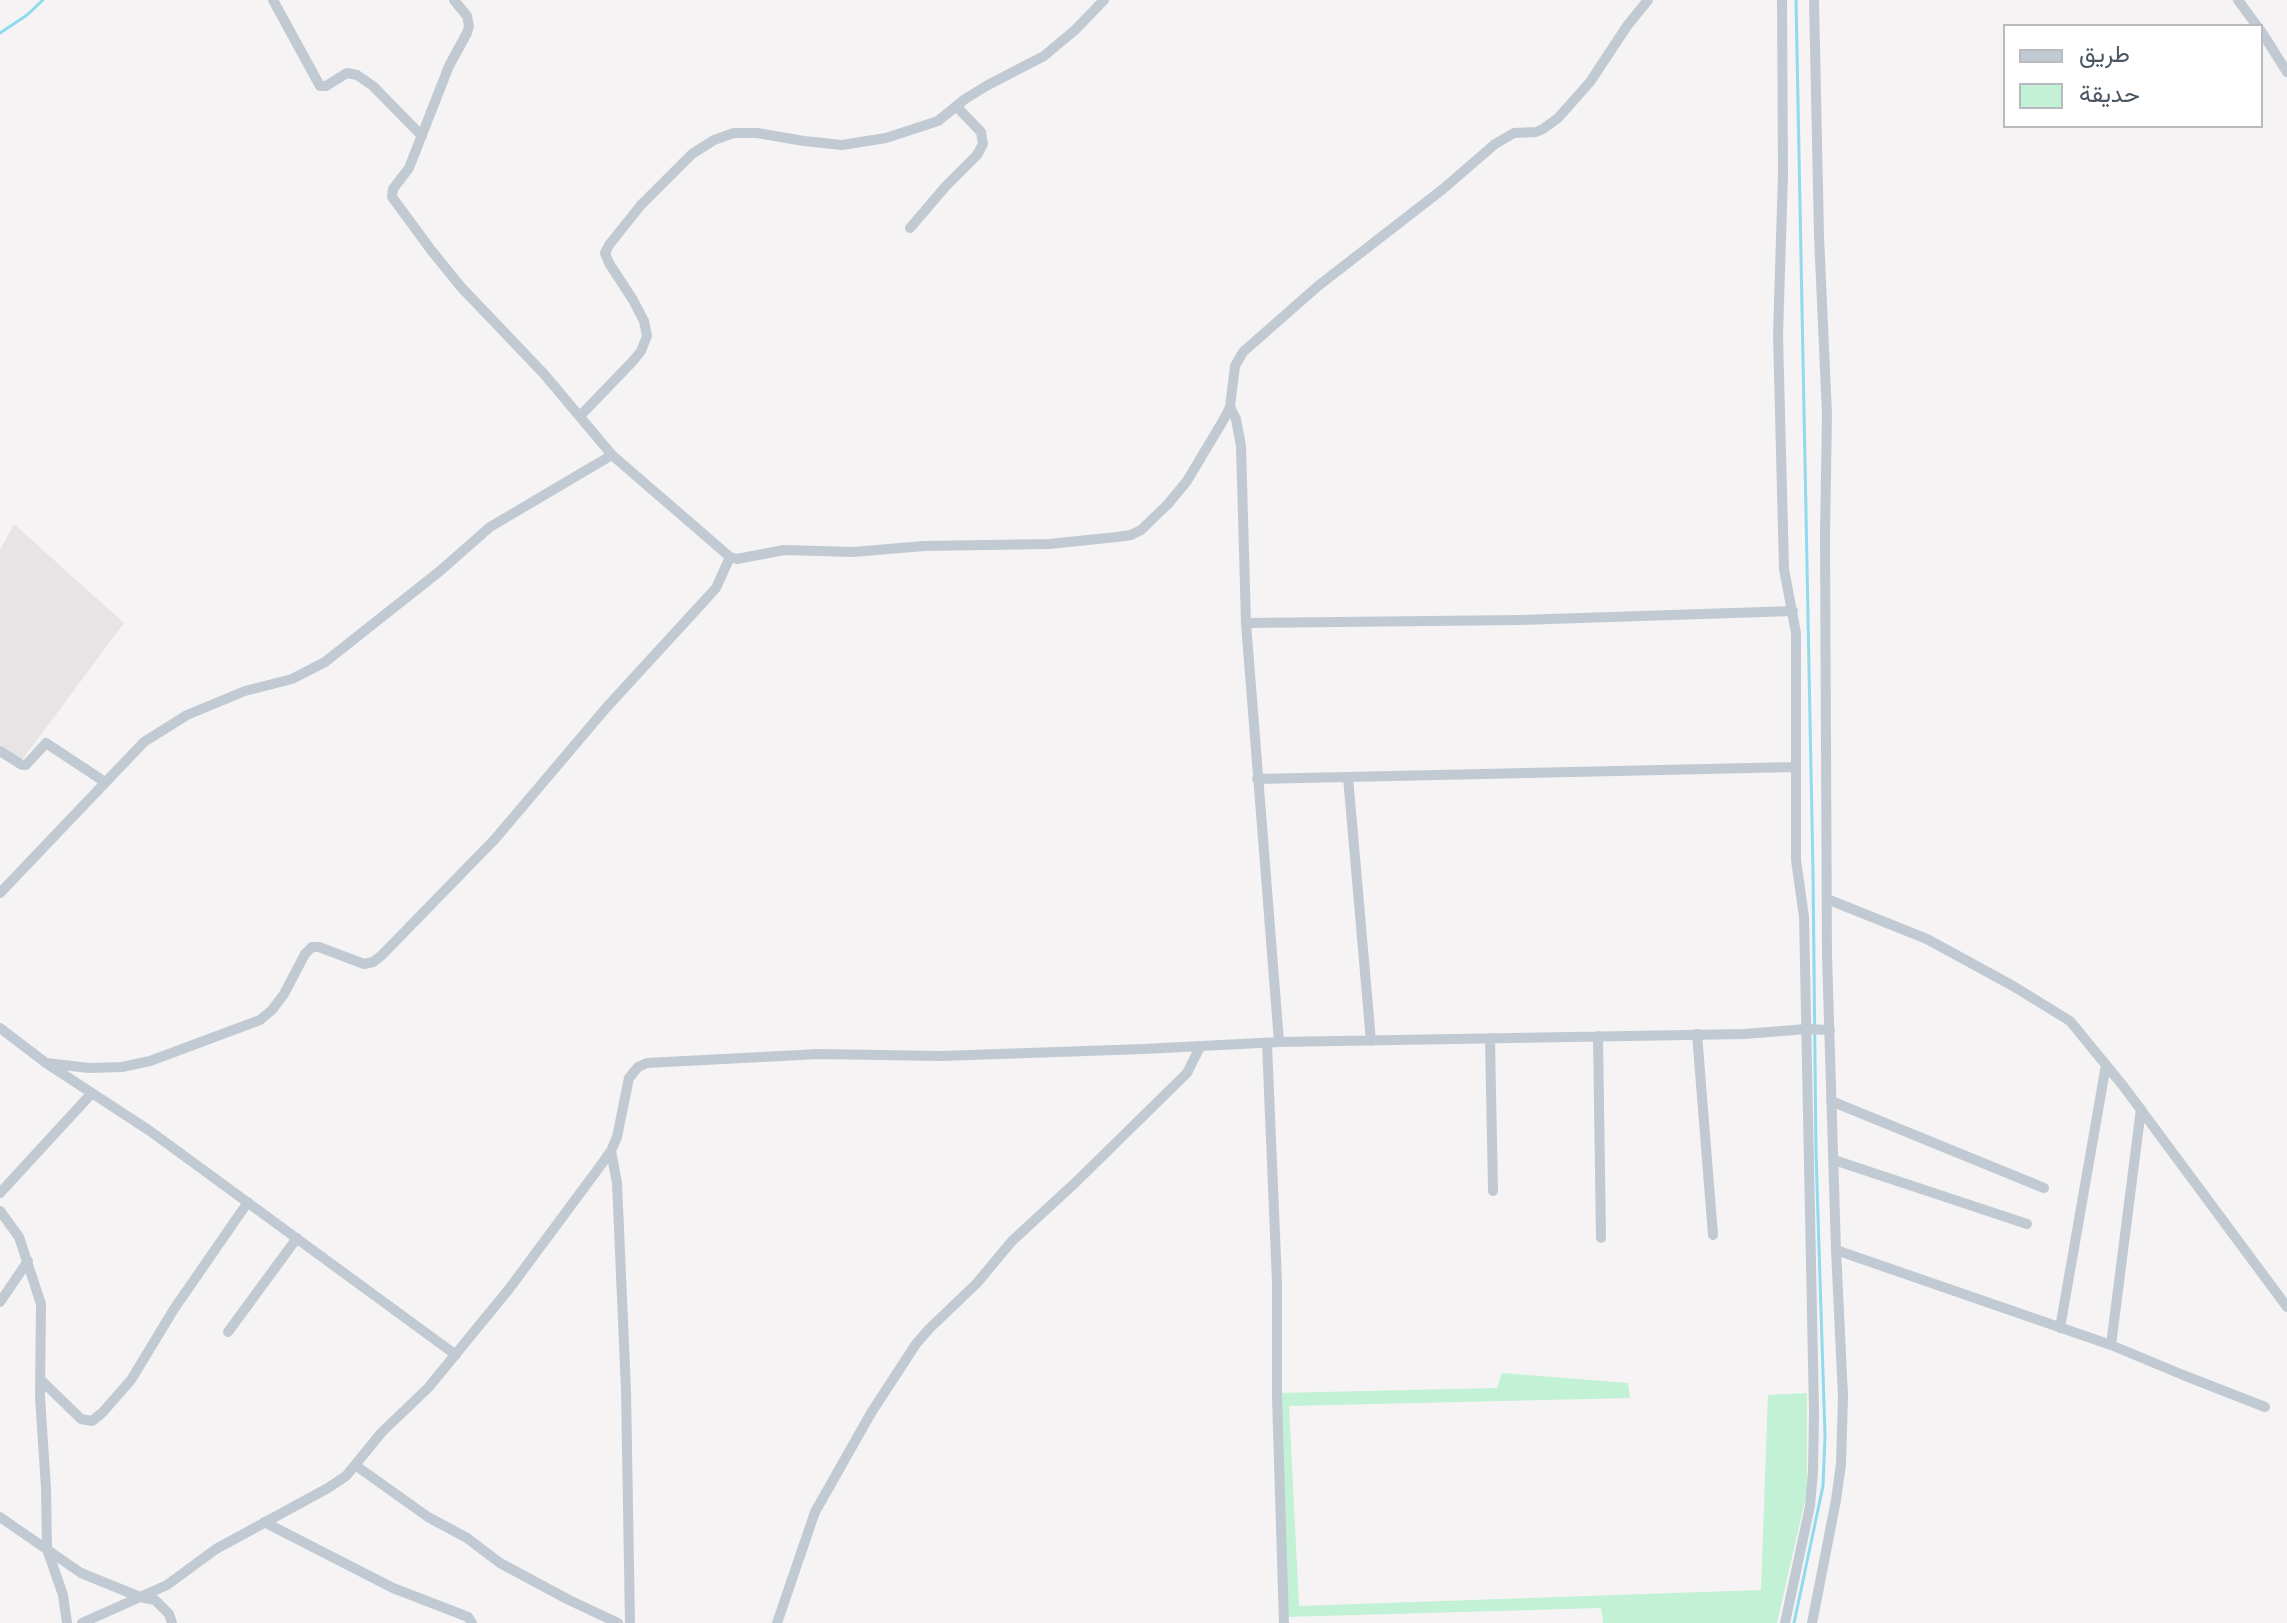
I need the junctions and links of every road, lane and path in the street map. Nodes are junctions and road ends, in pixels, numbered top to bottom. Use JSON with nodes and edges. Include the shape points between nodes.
{"nodes":[{"id":1,"x":273,"y":0,"type":"edge"},
{"id":2,"x":454,"y":0,"type":"edge"},
{"id":3,"x":1104,"y":0,"type":"edge"},
{"id":4,"x":1648,"y":0,"type":"edge"},
{"id":5,"x":1782,"y":0,"type":"edge"},
{"id":6,"x":1814,"y":0,"type":"edge"},
{"id":7,"x":2238,"y":0,"type":"edge"},
{"id":8,"x":2256,"y":24,"type":"edge"},
{"id":9,"x":2263,"y":34,"type":"edge"},
{"id":10,"x":2287,"y":72,"type":"edge"},
{"id":11,"x":957,"y":107,"type":"junction"},
{"id":12,"x":422,"y":136,"type":"junction"},
{"id":13,"x":910,"y":228,"type":"dead end"},
{"id":14,"x":1230,"y":407,"type":"junction"},
{"id":15,"x":580,"y":416,"type":"junction"},
{"id":16,"x":612,"y":455,"type":"junction"},
{"id":17,"x":730,"y":557,"type":"junction"},
{"id":18,"x":1793,"y":611,"type":"junction"},
{"id":19,"x":1246,"y":623,"type":"junction"},
{"id":20,"x":0,"y":751,"type":"edge"},
{"id":21,"x":1796,"y":767,"type":"junction"},
{"id":22,"x":1348,"y":777,"type":"junction"},
{"id":23,"x":1257,"y":779,"type":"junction"},
{"id":24,"x":105,"y":782,"type":"junction"},
{"id":25,"x":0,"y":893,"type":"edge"},
{"id":26,"x":1827,"y":899,"type":"junction"},
{"id":27,"x":0,"y":1028,"type":"edge"},
{"id":28,"x":1808,"y":1029,"type":"junction"},
{"id":29,"x":1827,"y":1030,"type":"junction"},
{"id":30,"x":1697,"y":1034,"type":"junction"},
{"id":31,"x":1598,"y":1036,"type":"junction"},
{"id":32,"x":1490,"y":1038,"type":"junction"},
{"id":33,"x":1371,"y":1041,"type":"junction"},
{"id":34,"x":1279,"y":1042,"type":"junction"},
{"id":35,"x":1267,"y":1044,"type":"junction"},
{"id":36,"x":1200,"y":1047,"type":"junction"},
{"id":37,"x":46,"y":1063,"type":"junction"},
{"id":38,"x":2106,"y":1065,"type":"junction"},
{"id":39,"x":92,"y":1093,"type":"junction"},
{"id":40,"x":1831,"y":1101,"type":"junction"},
{"id":41,"x":2141,"y":1109,"type":"junction"},
{"id":42,"x":611,"y":1151,"type":"junction"},
{"id":43,"x":1834,"y":1160,"type":"junction"},
{"id":44,"x":2044,"y":1188,"type":"dead end"},
{"id":45,"x":1493,"y":1191,"type":"dead end"},
{"id":46,"x":0,"y":1193,"type":"edge"},
{"id":47,"x":248,"y":1202,"type":"junction"},
{"id":48,"x":0,"y":1211,"type":"edge"},
{"id":49,"x":2027,"y":1224,"type":"dead end"},
{"id":50,"x":1713,"y":1235,"type":"dead end"},
{"id":51,"x":297,"y":1238,"type":"junction"},
{"id":52,"x":1601,"y":1238,"type":"dead end"},
{"id":53,"x":1836,"y":1250,"type":"junction"},
{"id":54,"x":28,"y":1261,"type":"junction"},
{"id":55,"x":0,"y":1302,"type":"edge"},
{"id":56,"x":2287,"y":1307,"type":"edge"},
{"id":57,"x":2060,"y":1328,"type":"junction"},
{"id":58,"x":228,"y":1332,"type":"dead end"},
{"id":59,"x":2111,"y":1345,"type":"junction"},
{"id":60,"x":456,"y":1355,"type":"junction"},
{"id":61,"x":40,"y":1379,"type":"junction"},
{"id":62,"x":2265,"y":1407,"type":"dead end"},
{"id":63,"x":355,"y":1465,"type":"junction"},
{"id":64,"x":0,"y":1517,"type":"edge"},
{"id":65,"x":264,"y":1522,"type":"junction"},
{"id":66,"x":47,"y":1549,"type":"junction"},
{"id":67,"x":140,"y":1597,"type":"junction"},
{"id":68,"x":67,"y":1623,"type":"edge"},
{"id":69,"x":82,"y":1623,"type":"edge"},
{"id":70,"x":172,"y":1623,"type":"edge"},
{"id":71,"x":472,"y":1623,"type":"edge"},
{"id":72,"x":618,"y":1623,"type":"edge"},
{"id":73,"x":630,"y":1623,"type":"edge"},
{"id":74,"x":777,"y":1623,"type":"edge"},
{"id":75,"x":1284,"y":1623,"type":"edge"},
{"id":76,"x":1785,"y":1623,"type":"edge"},
{"id":77,"x":1812,"y":1623,"type":"edge"}],
"edges":[{"from":1,"to":12,"type":"street","via":[[320,86],[347,73],[357,75]]},
{"from":2,"to":12,"type":"street","via":[[469,26]]},
{"from":3,"to":11,"type":"street","via":[[1044,56]]},
{"from":4,"to":14,"type":"street","via":[[1558,118],[1536,132],[1514,133],[1495,144],[1243,352],[1235,366]]},
{"from":5,"to":18,"type":"street","via":[[1778,335],[1784,569]]},
{"from":6,"to":26,"type":"street","via":[[1827,414]]},
{"from":7,"to":8,"type":"street"},
{"from":9,"to":10,"type":"street"},
{"from":11,"to":13,"type":"street","via":[[981,132],[983,144]]},
{"from":11,"to":15,"type":"street","via":[[938,121],[886,138],[842,145],[741,133],[692,154],[641,205],[605,253],[647,336],[633,361]]},
{"from":12,"to":15,"type":"street","via":[[392,197],[461,287]]},
{"from":14,"to":17,"type":"street","via":[[1187,481],[1131,535],[1049,544],[784,550]]},
{"from":14,"to":19,"type":"street","via":[[1241,446]]},
{"from":15,"to":16,"type":"street"},
{"from":16,"to":17,"type":"street"},
{"from":16,"to":24,"type":"street","via":[[479,534],[325,662],[292,679],[187,715],[144,742]]},
{"from":17,"to":37,"type":"street","via":[[716,588],[495,839],[373,962],[364,964],[312,947],[284,994],[260,1020],[122,1067]]},
{"from":18,"to":19,"type":"street"},
{"from":18,"to":21,"type":"street"},
{"from":19,"to":23,"type":"street"},
{"from":20,"to":24,"type":"street","via":[[26,765],[46,743]]},
{"from":21,"to":22,"type":"street"},
{"from":21,"to":28,"type":"street","via":[[1796,860]]},
{"from":22,"to":23,"type":"street"},
{"from":22,"to":33,"type":"street"},
{"from":23,"to":34,"type":"street"},
{"from":24,"to":25,"type":"street"},
{"from":26,"to":29,"type":"street"},
{"from":26,"to":38,"type":"street","via":[[1927,939],[2060,1013]]},
{"from":27,"to":37,"type":"street"},
{"from":28,"to":29,"type":"street"},
{"from":28,"to":30,"type":"street"},
{"from":28,"to":76,"type":"street","via":[[1813,1472]]},
{"from":29,"to":40,"type":"street"},
{"from":30,"to":31,"type":"street"},
{"from":30,"to":50,"type":"street"},
{"from":31,"to":32,"type":"street"},
{"from":31,"to":52,"type":"street"},
{"from":32,"to":33,"type":"street"},
{"from":32,"to":45,"type":"street"},
{"from":33,"to":34,"type":"street"},
{"from":34,"to":35,"type":"street"},
{"from":35,"to":36,"type":"street"},
{"from":35,"to":75,"type":"street"},
{"from":36,"to":42,"type":"street","via":[[941,1056],[819,1054],[647,1063],[629,1078]]},
{"from":36,"to":74,"type":"street","via":[[1187,1073],[1012,1241],[916,1344],[815,1512]]},
{"from":37,"to":39,"type":"street"},
{"from":38,"to":41,"type":"street"},
{"from":38,"to":57,"type":"street"},
{"from":39,"to":46,"type":"street"},
{"from":39,"to":47,"type":"street"},
{"from":40,"to":43,"type":"street"},
{"from":40,"to":44,"type":"street"},
{"from":41,"to":56,"type":"street"},
{"from":41,"to":59,"type":"street"},
{"from":42,"to":60,"type":"street"},
{"from":42,"to":73,"type":"street","via":[[626,1390]]},
{"from":43,"to":49,"type":"street"},
{"from":43,"to":53,"type":"street"},
{"from":47,"to":51,"type":"street"},
{"from":47,"to":61,"type":"street","via":[[131,1380],[102,1413],[92,1421],[81,1419]]},
{"from":48,"to":54,"type":"street"},
{"from":51,"to":58,"type":"street"},
{"from":51,"to":60,"type":"street"},
{"from":53,"to":57,"type":"street"},
{"from":53,"to":77,"type":"street","via":[[1841,1464]]},
{"from":54,"to":55,"type":"street"},
{"from":54,"to":61,"type":"street","via":[[42,1314]]},
{"from":57,"to":59,"type":"street"},
{"from":59,"to":62,"type":"street"},
{"from":60,"to":63,"type":"street"},
{"from":61,"to":66,"type":"street"},
{"from":63,"to":65,"type":"street","via":[[328,1488]]},
{"from":63,"to":72,"type":"street","via":[[500,1563]]},
{"from":64,"to":66,"type":"street"},
{"from":65,"to":67,"type":"street"},
{"from":65,"to":71,"type":"street"},
{"from":66,"to":67,"type":"street","via":[[81,1573]]},
{"from":66,"to":68,"type":"street"},
{"from":67,"to":69,"type":"street"},
{"from":67,"to":70,"type":"street","via":[[164,1606]]}]}
